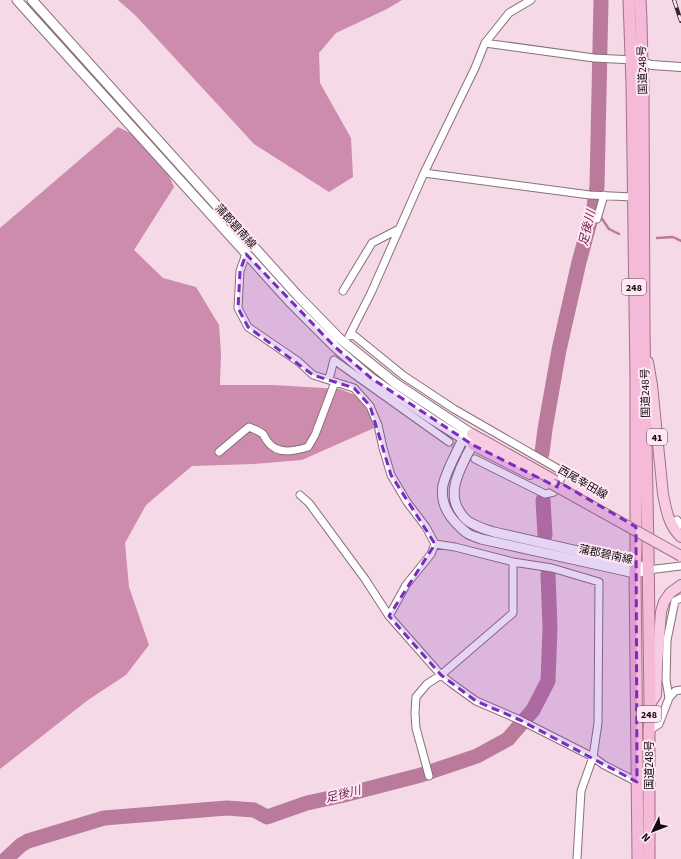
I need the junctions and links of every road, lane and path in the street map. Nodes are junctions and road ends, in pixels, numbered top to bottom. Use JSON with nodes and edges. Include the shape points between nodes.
{"nodes":[{"id":1,"x":17,"y":0,"type":"edge"},
{"id":2,"x":32,"y":0,"type":"edge"},
{"id":3,"x":531,"y":0,"type":"edge"},
{"id":4,"x":629,"y":0,"type":"edge"},
{"id":5,"x":640,"y":0,"type":"edge"},
{"id":6,"x":485,"y":44,"type":"junction"},
{"id":7,"x":636,"y":61,"type":"junction"},
{"id":8,"x":681,"y":67,"type":"edge"},
{"id":9,"x":424,"y":173,"type":"junction"},
{"id":10,"x":602,"y":195,"type":"junction"},
{"id":11,"x":633,"y":197,"type":"junction"},
{"id":12,"x":597,"y":219,"type":"dead end"},
{"id":13,"x":399,"y":229,"type":"junction"},
{"id":14,"x":246,"y":254,"type":"junction"},
{"id":15,"x":343,"y":291,"type":"dead end"},
{"id":16,"x":644,"y":332,"type":"junction"},
{"id":17,"x":332,"y":381,"type":"junction"},
{"id":18,"x":472,"y":434,"type":"junction"},
{"id":19,"x":463,"y":439,"type":"junction"},
{"id":20,"x":449,"y":442,"type":"tunnel mouth"},
{"id":21,"x":473,"y":445,"type":"junction"},
{"id":22,"x":219,"y":452,"type":"dead end"},
{"id":23,"x":475,"y":459,"type":"tunnel mouth"},
{"id":24,"x":553,"y":482,"type":"junction"},
{"id":25,"x":300,"y":495,"type":"dead end"},
{"id":26,"x":681,"y":537,"type":"edge"},
{"id":27,"x":435,"y":544,"type":"junction"},
{"id":28,"x":681,"y":552,"type":"edge"},
{"id":29,"x":681,"y":556,"type":"edge"},
{"id":30,"x":513,"y":562,"type":"junction"},
{"id":31,"x":681,"y":566,"type":"edge"},
{"id":32,"x":635,"y":568,"type":"junction"},
{"id":33,"x":648,"y":570,"type":"junction"},
{"id":34,"x":681,"y":585,"type":"edge"},
{"id":35,"x":681,"y":598,"type":"edge"},
{"id":36,"x":389,"y":616,"type":"junction"},
{"id":37,"x":441,"y":675,"type":"junction"},
{"id":38,"x":681,"y":690,"type":"edge"},
{"id":39,"x":669,"y":698,"type":"junction"},
{"id":40,"x":650,"y":704,"type":"junction"},
{"id":41,"x":649,"y":733,"type":"junction"},
{"id":42,"x":593,"y":757,"type":"junction"},
{"id":43,"x":428,"y":773,"type":"dead end"},
{"id":44,"x":637,"y":782,"type":"junction"},
{"id":45,"x":577,"y":859,"type":"edge"},
{"id":46,"x":638,"y":859,"type":"edge"},
{"id":47,"x":649,"y":859,"type":"edge"}],
"edges":[{"from":1,"to":14,"type":"main road","name":"蒲郡碧南線"},
{"from":2,"to":18,"type":"main road","name":"蒲郡碧南線","via":[[298,296],[339,338],[395,383]]},
{"from":3,"to":6,"type":"street","via":[[508,13]]},
{"from":4,"to":7,"type":"highway","name":"国道248号","number":"248"},
{"from":5,"to":7,"type":"highway","name":"国道248号","number":"248","via":[[642,17]]},
{"from":6,"to":7,"type":"street"},
{"from":6,"to":9,"type":"street"},
{"from":7,"to":8,"type":"street"},
{"from":7,"to":11,"type":"highway","name":"国道248号","number":"248"},
{"from":7,"to":16,"type":"highway","name":"国道248号","number":"248","via":[[643,84]]},
{"from":9,"to":10,"type":"street"},
{"from":9,"to":13,"type":"street"},
{"from":10,"to":11,"type":"street"},
{"from":10,"to":12,"type":"street"},
{"from":11,"to":32,"type":"highway","name":"国道248号","number":"248","via":[[636,380]]},
{"from":13,"to":15,"type":"street","via":[[372,243]]},
{"from":13,"to":23,"type":"street","via":[[350,334],[404,376],[454,409],[560,470],[562,476],[554,492],[545,494]]},
{"from":14,"to":17,"type":"street","via":[[240,271],[238,308],[248,327],[299,362],[313,375]]},
{"from":14,"to":19,"type":"main road","name":"蒲郡碧南線","via":[[334,346],[372,378]]},
{"from":16,"to":26,"type":"main road","number":"41","via":[[666,511]]},
{"from":16,"to":33,"type":"highway","name":"国道248号","number":"248"},
{"from":17,"to":20,"type":"street","via":[[334,360]]},
{"from":17,"to":22,"type":"street","via":[[315,435],[308,447],[295,451],[280,451],[268,444],[262,434],[249,427]]},
{"from":17,"to":27,"type":"street","via":[[354,388],[370,406],[391,475]]},
{"from":18,"to":19,"type":"main road"},
{"from":18,"to":21,"type":"main road"},
{"from":18,"to":24,"type":"main road","name":"西尾幸田線"},
{"from":19,"to":21,"type":"main road","name":"蒲郡碧南線"},
{"from":19,"to":32,"type":"main road","name":"蒲郡碧南線","via":[[443,485],[443,495],[448,513],[466,533],[481,539]]},
{"from":21,"to":24,"type":"main road","name":"西尾幸田線"},
{"from":21,"to":32,"type":"main road","name":"蒲郡碧南線","via":[[456,480],[454,492],[458,509],[472,524]]},
{"from":24,"to":28,"type":"main road","name":"西尾幸田線"},
{"from":24,"to":29,"type":"main road","name":"西尾幸田線","bridge":true},
{"from":25,"to":36,"type":"street","via":[[309,503],[365,579]]},
{"from":27,"to":30,"type":"street"},
{"from":27,"to":36,"type":"street","via":[[431,554],[406,585]]},
{"from":30,"to":37,"type":"street","via":[[513,613]]},
{"from":30,"to":42,"type":"street","via":[[552,568],[599,582],[598,724]]},
{"from":31,"to":33,"type":"street"},
{"from":32,"to":33,"type":"main road","name":"蒲郡碧南線"},
{"from":32,"to":44,"type":"highway","name":"国道248号","number":"248"},
{"from":33,"to":40,"type":"highway","name":"国道248号","number":"248"},
{"from":34,"to":40,"type":"main road","via":[[670,593],[661,612],[656,695]]},
{"from":35,"to":39,"type":"street","via":[[675,601],[667,640],[666,680]]},
{"from":36,"to":37,"type":"street"},
{"from":37,"to":42,"type":"street","via":[[476,701]]},
{"from":37,"to":43,"type":"street","via":[[427,684],[416,697],[416,728]]},
{"from":38,"to":39,"type":"street","via":[[675,691]]},
{"from":39,"to":41,"type":"street","via":[[659,724]]},
{"from":40,"to":41,"type":"highway","name":"国道248号","number":"248"},
{"from":41,"to":47,"type":"highway","name":"国道248号","number":"248"},
{"from":42,"to":44,"type":"street"},
{"from":42,"to":45,"type":"street","via":[[581,791]]},
{"from":44,"to":46,"type":"highway","name":"国道248号","number":"248"}]}
